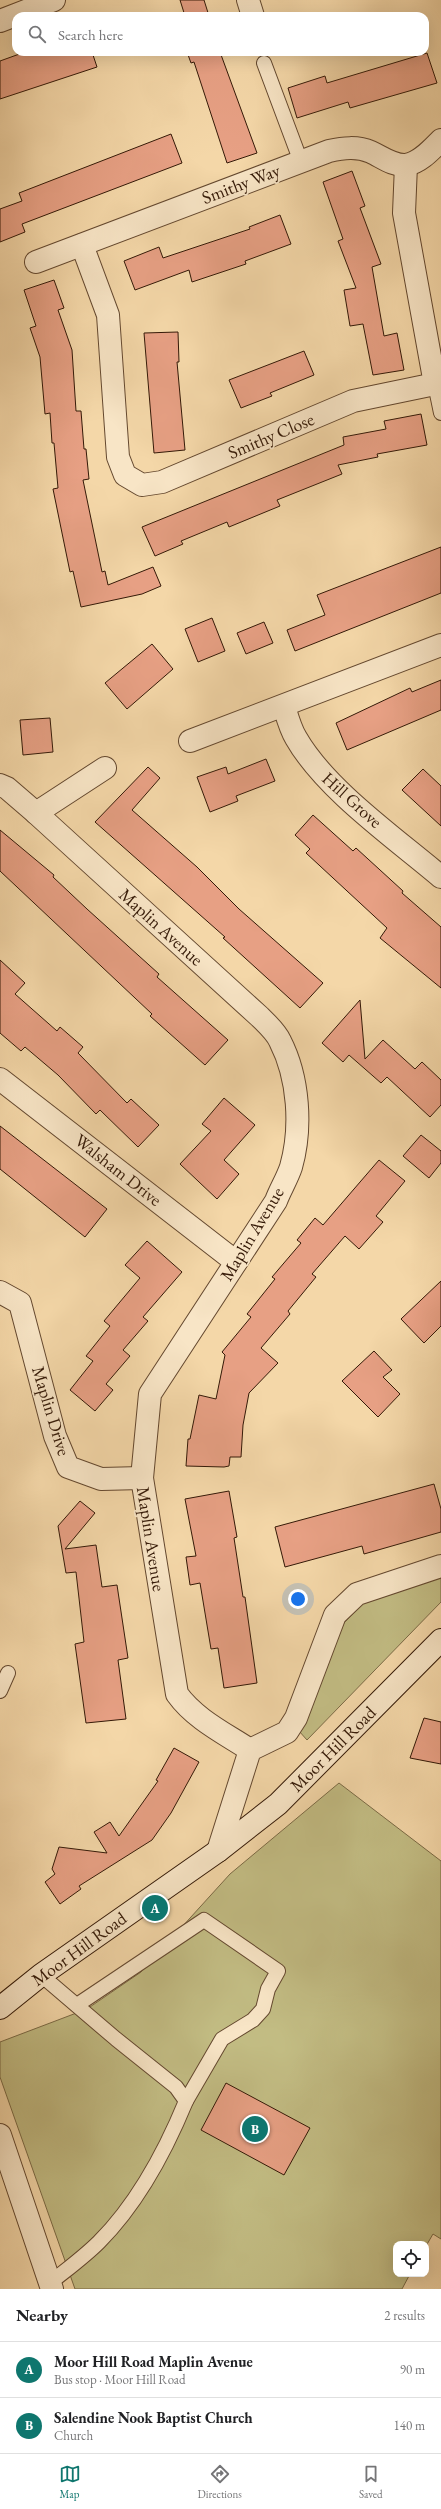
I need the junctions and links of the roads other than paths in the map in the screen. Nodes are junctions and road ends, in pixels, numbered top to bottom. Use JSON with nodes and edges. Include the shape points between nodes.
{"nodes":[{"id":1,"x":54,"y":0,"type":"edge"},
{"id":2,"x":248,"y":0,"type":"edge"},
{"id":3,"x":6,"y":12,"type":"edge"},
{"id":4,"x":252,"y":12,"type":"edge"},
{"id":5,"x":264,"y":63,"type":"dead end"},
{"id":6,"x":441,"y":140,"type":"edge"},
{"id":7,"x":301,"y":162,"type":"junction"},
{"id":8,"x":406,"y":165,"type":"junction"},
{"id":9,"x":82,"y":245,"type":"junction"},
{"id":10,"x":36,"y":262,"type":"dead end"},
{"id":11,"x":435,"y":384,"type":"junction"},
{"id":12,"x":441,"y":413,"type":"edge"},
{"id":13,"x":441,"y":644,"type":"edge"},
{"id":14,"x":284,"y":706,"type":"junction"},
{"id":15,"x":190,"y":742,"type":"dead end"},
{"id":16,"x":105,"y":768,"type":"dead end"},
{"id":17,"x":0,"y":785,"type":"edge"},
{"id":18,"x":36,"y":813,"type":"junction"},
{"id":19,"x":441,"y":877,"type":"edge"},
{"id":20,"x":0,"y":1079,"type":"edge"},
{"id":21,"x":236,"y":1262,"type":"junction"},
{"id":22,"x":0,"y":1292,"type":"edge"},
{"id":23,"x":142,"y":1478,"type":"junction"},
{"id":24,"x":441,"y":1566,"type":"edge"},
{"id":25,"x":441,"y":1640,"type":"edge"},
{"id":26,"x":8,"y":1673,"type":"dead end"},
{"id":27,"x":0,"y":1692,"type":"edge"},
{"id":28,"x":250,"y":1750,"type":"junction"},
{"id":29,"x":218,"y":1850,"type":"junction"},
{"id":30,"x":41,"y":1975,"type":"junction"},
{"id":31,"x":77,"y":2005,"type":"junction"},
{"id":32,"x":0,"y":2008,"type":"edge"},
{"id":33,"x":186,"y":2101,"type":"junction"},
{"id":34,"x":0,"y":2135,"type":"edge"},
{"id":35,"x":51,"y":2286,"type":"edge"}],
"edges":[{"from":1,"to":3,"type":"street"},
{"from":2,"to":4,"type":"street"},
{"from":5,"to":7,"type":"lane"},
{"from":6,"to":8,"type":"street","via":[[423,157]]},
{"from":7,"to":8,"type":"street","name":"Smithy Way","via":[[348,147]]},
{"from":7,"to":9,"type":"street","name":"Smithy Way"},
{"from":8,"to":11,"type":"street","via":[[404,213]]},
{"from":9,"to":10,"type":"street","name":"Smithy Way"},
{"from":9,"to":11,"type":"street","name":"Smithy Close","via":[[108,315],[118,457],[124,475],[142,485],[162,482],[353,401]]},
{"from":11,"to":12,"type":"lane"},
{"from":13,"to":14,"type":"street"},
{"from":14,"to":15,"type":"street"},
{"from":14,"to":19,"type":"street","name":"Hill Grove","via":[[295,737],[314,765],[333,785]]},
{"from":16,"to":18,"type":"street"},
{"from":17,"to":18,"type":"street","name":"Maplin Avenue"},
{"from":18,"to":21,"type":"street","name":"Maplin Avenue","via":[[260,1017],[280,1040],[289,1065],[295,1095],[297,1135],[290,1168],[276,1201]]},
{"from":20,"to":21,"type":"street","name":"Walsham Drive"},
{"from":21,"to":23,"type":"street","name":"Maplin Avenue","via":[[150,1394]]},
{"from":22,"to":23,"type":"street","name":"Maplin Drive","via":[[20,1303],[55,1436],[68,1467],[102,1480]]},
{"from":23,"to":28,"type":"street","name":"Maplin Avenue","via":[[177,1694],[186,1708]]},
{"from":24,"to":28,"type":"street","via":[[357,1594],[335,1615],[296,1718],[287,1732]]},
{"from":25,"to":29,"type":"street","name":"Moor Hill Road","via":[[278,1804]]},
{"from":26,"to":27,"type":"lane"},
{"from":28,"to":29,"type":"street"},
{"from":29,"to":30,"type":"street","name":"Moor Hill Road"},
{"from":30,"to":31,"type":"lane"},
{"from":30,"to":32,"type":"street","name":"Moor Hill Road"},
{"from":31,"to":33,"type":"lane","via":[[176,2087]]},
{"from":31,"to":33,"type":"lane","via":[[204,1920],[278,1971],[268,1989],[263,2009],[253,2020],[222,2039]]},
{"from":33,"to":35,"type":"lane","via":[[171,2138],[133,2202],[99,2242]]},
{"from":34,"to":35,"type":"street"}]}
